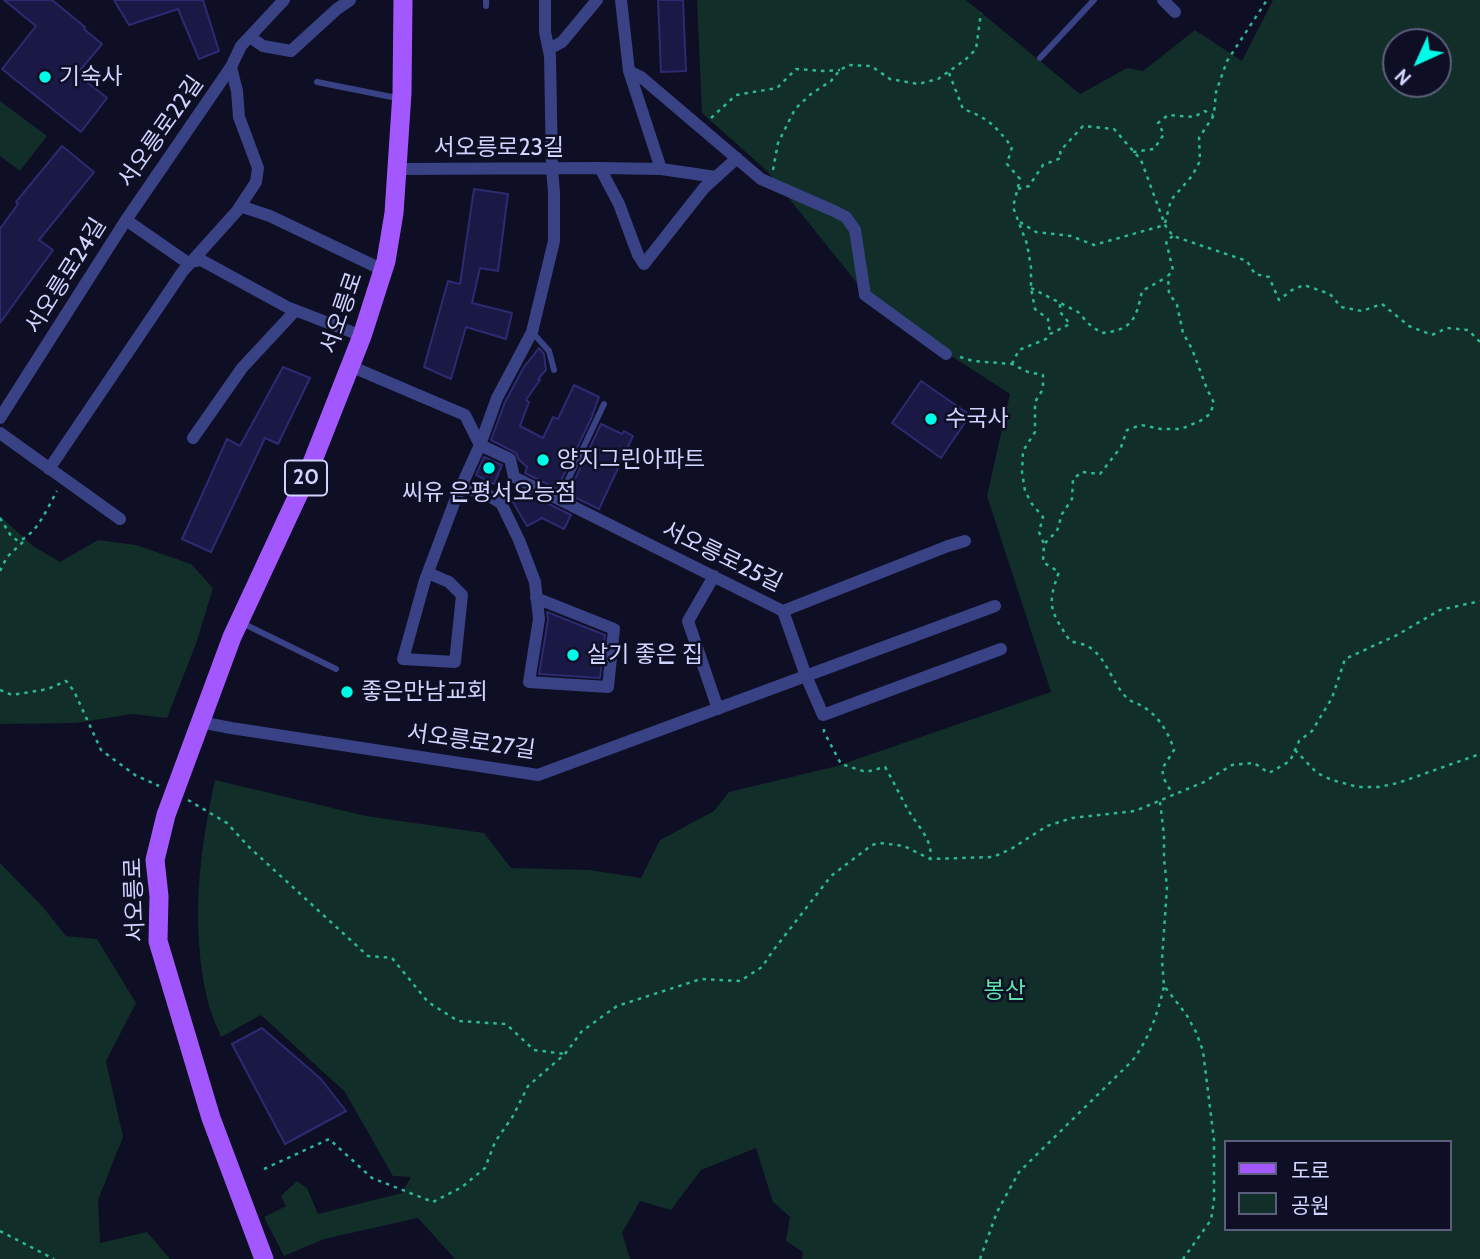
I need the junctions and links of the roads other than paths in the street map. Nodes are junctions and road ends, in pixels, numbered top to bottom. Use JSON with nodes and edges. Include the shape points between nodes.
{"nodes":[{"id":1,"x":284,"y":0,"type":"edge"},
{"id":2,"x":350,"y":0,"type":"edge"},
{"id":3,"x":403,"y":0,"type":"edge"},
{"id":4,"x":545,"y":0,"type":"edge"},
{"id":5,"x":597,"y":0,"type":"edge"},
{"id":6,"x":621,"y":0,"type":"edge"},
{"id":7,"x":1094,"y":0,"type":"edge"},
{"id":8,"x":1163,"y":0,"type":"edge"},
{"id":9,"x":332,"y":4,"type":"edge"},
{"id":10,"x":1175,"y":12,"type":"dead end"},
{"id":11,"x":250,"y":37,"type":"junction"},
{"id":12,"x":549,"y":49,"type":"junction"},
{"id":13,"x":1040,"y":58,"type":"dead end"},
{"id":14,"x":231,"y":67,"type":"junction"},
{"id":15,"x":629,"y":71,"type":"junction"},
{"id":16,"x":317,"y":82,"type":"dead end"},
{"id":17,"x":401,"y":99,"type":"junction"},
{"id":18,"x":737,"y":158,"type":"junction"},
{"id":19,"x":600,"y":168,"type":"junction"},
{"id":20,"x":397,"y":169,"type":"junction"},
{"id":21,"x":552,"y":169,"type":"junction"},
{"id":22,"x":661,"y":169,"type":"junction"},
{"id":23,"x":716,"y":177,"type":"junction"},
{"id":24,"x":240,"y":206,"type":"junction"},
{"id":25,"x":126,"y":220,"type":"junction"},
{"id":26,"x":188,"y":263,"type":"junction"},
{"id":27,"x":383,"y":270,"type":"junction"},
{"id":28,"x":295,"y":311,"type":"junction"},
{"id":29,"x":532,"y":332,"type":"junction"},
{"id":30,"x":362,"y":336,"type":"junction"},
{"id":31,"x":946,"y":354,"type":"road end"},
{"id":32,"x":350,"y":366,"type":"junction"},
{"id":33,"x":554,"y":370,"type":"dead end"},
{"id":34,"x":604,"y":404,"type":"dead end"},
{"id":35,"x":0,"y":418,"type":"edge"},
{"id":36,"x":0,"y":433,"type":"edge"},
{"id":37,"x":193,"y":438,"type":"dead end"},
{"id":38,"x":480,"y":445,"type":"junction"},
{"id":39,"x":49,"y":469,"type":"junction"},
{"id":40,"x":459,"y":489,"type":"junction"},
{"id":41,"x":559,"y":499,"type":"junction"},
{"id":42,"x":120,"y":519,"type":"dead end"},
{"id":43,"x":965,"y":541,"type":"dead end"},
{"id":44,"x":428,"y":573,"type":"junction"},
{"id":45,"x":714,"y":576,"type":"junction"},
{"id":46,"x":537,"y":598,"type":"junction"},
{"id":47,"x":995,"y":606,"type":"dead end"},
{"id":48,"x":783,"y":611,"type":"junction"},
{"id":49,"x":239,"y":621,"type":"junction"},
{"id":50,"x":1001,"y":649,"type":"dead end"},
{"id":51,"x":336,"y":669,"type":"dead end"},
{"id":52,"x":806,"y":676,"type":"junction"},
{"id":53,"x":718,"y":709,"type":"junction"},
{"id":54,"x":200,"y":722,"type":"junction"},
{"id":55,"x":264,"y":1259,"type":"edge"}],
"edges":[{"from":1,"to":11,"type":"street","name":"서오릉로22길"},
{"from":2,"to":9,"type":"street"},
{"from":3,"to":17,"type":"main road","name":"서오릉로","number":"20"},
{"from":4,"to":12,"type":"street"},
{"from":5,"to":12,"type":"street","via":[[562,43]]},
{"from":6,"to":15,"type":"street"},
{"from":7,"to":13,"type":"lane"},
{"from":8,"to":10,"type":"street"},
{"from":9,"to":11,"type":"street","via":[[291,51],[263,46]]},
{"from":11,"to":14,"type":"street","name":"서오릉로22길"},
{"from":12,"to":21,"type":"street"},
{"from":14,"to":24,"type":"street","name":"서오릉로22길","via":[[239,117],[258,168],[256,182]]},
{"from":14,"to":25,"type":"street","name":"서오릉로22길"},
{"from":15,"to":18,"type":"street"},
{"from":15,"to":22,"type":"street"},
{"from":16,"to":17,"type":"lane"},
{"from":17,"to":20,"type":"main road","name":"서오릉로","number":"20"},
{"from":18,"to":23,"type":"street"},
{"from":18,"to":31,"type":"street","via":[[761,178],[846,218],[856,230],[865,295]]},
{"from":19,"to":21,"type":"street","name":"서오릉로23길"},
{"from":19,"to":22,"type":"street","name":"서오릉로23길"},
{"from":19,"to":23,"type":"street","via":[[644,264]]},
{"from":20,"to":21,"type":"street","name":"서오릉로23길"},
{"from":20,"to":27,"type":"main road","name":"서오릉로","number":"20"},
{"from":21,"to":29,"type":"street","via":[[554,241]]},
{"from":22,"to":23,"type":"street","name":"서오릉로23길"},
{"from":24,"to":26,"type":"street","name":"서오릉로22길"},
{"from":24,"to":27,"type":"street"},
{"from":25,"to":26,"type":"street","name":"서오릉로24길"},
{"from":25,"to":35,"type":"street","name":"서오릉로24길"},
{"from":26,"to":28,"type":"street","name":"서오릉로24길","via":[[201,260]]},
{"from":26,"to":39,"type":"street"},
{"from":27,"to":30,"type":"main road","name":"서오릉로","number":"20"},
{"from":28,"to":30,"type":"street","name":"서오릉로24길"},
{"from":28,"to":37,"type":"street","via":[[242,368]]},
{"from":29,"to":33,"type":"lane","via":[[549,351]]},
{"from":29,"to":38,"type":"street","via":[[496,398]]},
{"from":30,"to":32,"type":"main road","name":"서오릉로","number":"20"},
{"from":32,"to":38,"type":"street","via":[[465,415]]},
{"from":32,"to":49,"type":"main road","name":"서오릉로","number":"20","via":[[306,478]]},
{"from":34,"to":41,"type":"lane"},
{"from":36,"to":39,"type":"street"},
{"from":38,"to":40,"type":"street"},
{"from":38,"to":41,"type":"street","name":"서오릉로25길","via":[[510,459],[514,477]]},
{"from":39,"to":42,"type":"street"},
{"from":40,"to":44,"type":"street"},
{"from":40,"to":46,"type":"street","via":[[481,491],[501,503],[535,582]]},
{"from":41,"to":45,"type":"street","name":"서오릉로25길"},
{"from":43,"to":48,"type":"street","name":"서오릉로25길"},
{"from":44,"to":44,"type":"street","via":[[403,659],[455,662],[461,595],[449,582]]},
{"from":45,"to":48,"type":"street","name":"서오릉로25길"},
{"from":45,"to":53,"type":"street","via":[[688,621]]},
{"from":46,"to":46,"type":"street","via":[[539,619],[529,682],[608,687],[614,629]]},
{"from":47,"to":52,"type":"street","name":"서오릉로27길"},
{"from":48,"to":52,"type":"street"},
{"from":49,"to":51,"type":"lane"},
{"from":49,"to":54,"type":"main road","name":"서오릉로","number":"20"},
{"from":50,"to":52,"type":"street","via":[[823,715]]},
{"from":52,"to":53,"type":"street","name":"서오릉로27길"},
{"from":53,"to":54,"type":"street","name":"서오릉로27길","via":[[538,775]]},
{"from":54,"to":55,"type":"main road","name":"서오릉로","number":"20","via":[[155,860],[158,941],[211,1118]]}]}
